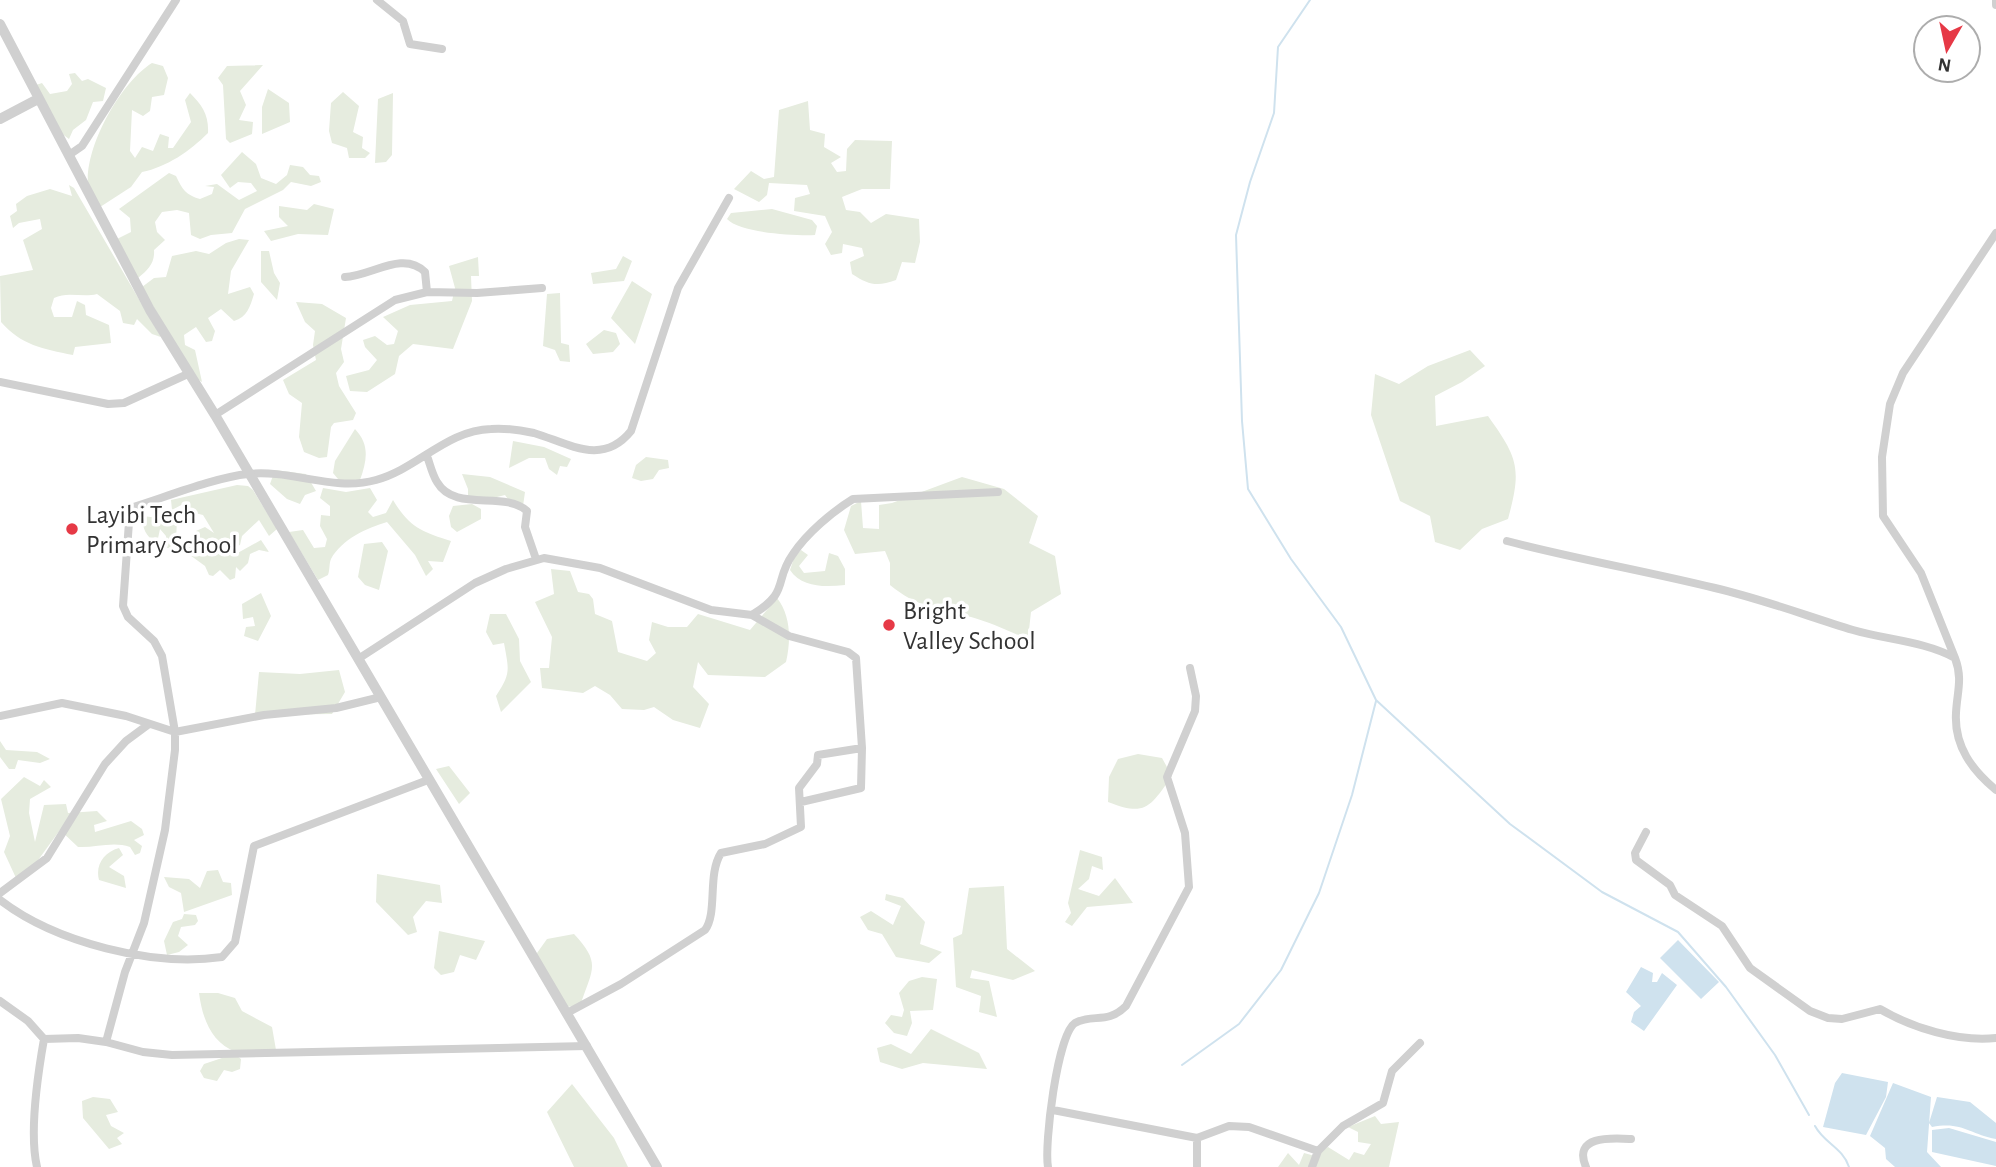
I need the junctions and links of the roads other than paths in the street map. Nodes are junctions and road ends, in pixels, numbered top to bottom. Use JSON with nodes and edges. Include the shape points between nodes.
{"nodes":[{"id":1,"x":176,"y":0,"type":"edge"},
{"id":2,"x":377,"y":0,"type":"edge"},
{"id":3,"x":0,"y":24,"type":"edge"},
{"id":4,"x":442,"y":49,"type":"dead end"},
{"id":5,"x":38,"y":99,"type":"junction"},
{"id":6,"x":0,"y":120,"type":"edge"},
{"id":7,"x":69,"y":155,"type":"junction"},
{"id":8,"x":729,"y":198,"type":"dead end"},
{"id":9,"x":1996,"y":233,"type":"edge"},
{"id":10,"x":345,"y":277,"type":"dead end"},
{"id":11,"x":542,"y":288,"type":"dead end"},
{"id":12,"x":427,"y":292,"type":"junction"},
{"id":13,"x":190,"y":373,"type":"junction"},
{"id":14,"x":0,"y":382,"type":"edge"},
{"id":15,"x":215,"y":415,"type":"junction"},
{"id":16,"x":427,"y":456,"type":"junction"},
{"id":17,"x":249,"y":473,"type":"junction"},
{"id":18,"x":998,"y":492,"type":"dead end"},
{"id":19,"x":1507,"y":541,"type":"dead end"},
{"id":20,"x":536,"y":559,"type":"junction"},
{"id":21,"x":752,"y":615,"type":"junction"},
{"id":22,"x":1955,"y":658,"type":"junction"},
{"id":23,"x":358,"y":659,"type":"junction"},
{"id":24,"x":1190,"y":668,"type":"dead end"},
{"id":25,"x":381,"y":697,"type":"junction"},
{"id":26,"x":0,"y":716,"type":"edge"},
{"id":27,"x":149,"y":724,"type":"junction"},
{"id":28,"x":175,"y":732,"type":"junction"},
{"id":29,"x":862,"y":748,"type":"junction"},
{"id":30,"x":428,"y":780,"type":"junction"},
{"id":31,"x":1996,"y":790,"type":"edge"},
{"id":32,"x":801,"y":802,"type":"junction"},
{"id":33,"x":1646,"y":832,"type":"dead end"},
{"id":34,"x":0,"y":893,"type":"edge"},
{"id":35,"x":0,"y":900,"type":"edge"},
{"id":36,"x":132,"y":954,"type":"junction"},
{"id":37,"x":0,"y":1001,"type":"edge"},
{"id":38,"x":568,"y":1013,"type":"junction"},
{"id":39,"x":44,"y":1038,"type":"junction"},
{"id":40,"x":1996,"y":1038,"type":"edge"},
{"id":41,"x":106,"y":1042,"type":"junction"},
{"id":42,"x":1420,"y":1043,"type":"dead end"},
{"id":43,"x":587,"y":1046,"type":"junction"},
{"id":44,"x":1053,"y":1110,"type":"junction"},
{"id":45,"x":1197,"y":1138,"type":"junction"},
{"id":46,"x":1631,"y":1139,"type":"dead end"},
{"id":47,"x":1318,"y":1151,"type":"junction"},
{"id":48,"x":37,"y":1167,"type":"edge"},
{"id":49,"x":657,"y":1167,"type":"edge"},
{"id":50,"x":1048,"y":1167,"type":"edge"},
{"id":51,"x":1197,"y":1167,"type":"edge"},
{"id":52,"x":1312,"y":1167,"type":"edge"},
{"id":53,"x":1586,"y":1167,"type":"edge"}],
"edges":[{"from":1,"to":7,"type":"street","via":[[82,146]]},
{"from":2,"to":4,"type":"street","via":[[403,21],[410,44]]},
{"from":3,"to":5,"type":"street"},
{"from":5,"to":6,"type":"street"},
{"from":5,"to":7,"type":"street"},
{"from":7,"to":13,"type":"street","via":[[150,310]]},
{"from":8,"to":16,"type":"street","via":[[678,288],[641,404],[622,442],[585,451],[535,434],[491,429],[455,437]]},
{"from":9,"to":22,"type":"street","via":[[1903,373],[1890,404],[1882,457],[1883,516],[1921,573]]},
{"from":10,"to":12,"type":"street","via":[[411,264],[425,272]]},
{"from":11,"to":12,"type":"street"},
{"from":12,"to":15,"type":"street","via":[[380,308]]},
{"from":13,"to":14,"type":"street","via":[[124,403],[108,404]]},
{"from":13,"to":15,"type":"street"},
{"from":15,"to":17,"type":"street"},
{"from":16,"to":17,"type":"street","via":[[390,475],[357,483]]},
{"from":16,"to":20,"type":"street","via":[[437,482],[450,494],[516,503],[527,511],[525,527]]},
{"from":17,"to":23,"type":"street"},
{"from":17,"to":28,"type":"street","via":[[130,508],[123,606],[162,656]]},
{"from":18,"to":21,"type":"street","via":[[853,499],[797,549],[777,595]]},
{"from":19,"to":22,"type":"street","via":[[1715,588]]},
{"from":20,"to":21,"type":"street","via":[[586,564],[710,610]]},
{"from":20,"to":23,"type":"street","via":[[468,587]]},
{"from":21,"to":29,"type":"street","via":[[789,636],[856,658]]},
{"from":22,"to":31,"type":"street","via":[[1961,680],[1956,713],[1959,740],[1971,765]]},
{"from":23,"to":25,"type":"street"},
{"from":24,"to":44,"type":"street","via":[[1195,710],[1167,777],[1185,833],[1189,887],[1126,1006],[1111,1018],[1080,1021],[1070,1028],[1058,1064]]},
{"from":25,"to":28,"type":"street"},
{"from":25,"to":30,"type":"street"},
{"from":26,"to":27,"type":"street","via":[[62,703]]},
{"from":27,"to":28,"type":"street"},
{"from":27,"to":34,"type":"street","via":[[105,764],[47,858]]},
{"from":28,"to":36,"type":"street","via":[[165,830],[144,923]]},
{"from":29,"to":32,"type":"street","via":[[818,755],[817,764],[799,788]]},
{"from":29,"to":32,"type":"street","via":[[862,788]]},
{"from":30,"to":36,"type":"street","via":[[254,846],[235,942],[222,957],[176,960]]},
{"from":30,"to":38,"type":"street"},
{"from":32,"to":38,"type":"street","via":[[803,823],[798,830],[719,856],[710,922],[699,936]]},
{"from":33,"to":40,"type":"street","via":[[1636,860],[1670,885],[1675,895],[1722,926],[1750,968],[1810,1011],[1842,1019],[1880,1009],[1912,1026]]},
{"from":35,"to":36,"type":"street","via":[[70,936]]},
{"from":36,"to":41,"type":"street"},
{"from":37,"to":39,"type":"street"},
{"from":38,"to":43,"type":"street"},
{"from":39,"to":41,"type":"street"},
{"from":39,"to":48,"type":"street","via":[[37,1083]]},
{"from":41,"to":43,"type":"street","via":[[172,1055]]},
{"from":42,"to":47,"type":"street","via":[[1392,1071],[1383,1103],[1343,1126]]},
{"from":43,"to":49,"type":"street"},
{"from":44,"to":45,"type":"street"},
{"from":44,"to":50,"type":"street","via":[[1046,1143]]},
{"from":45,"to":47,"type":"street","via":[[1229,1126],[1249,1127]]},
{"from":45,"to":51,"type":"street"},
{"from":46,"to":53,"type":"street","via":[[1591,1142],[1584,1155]]},
{"from":47,"to":52,"type":"street"}]}
